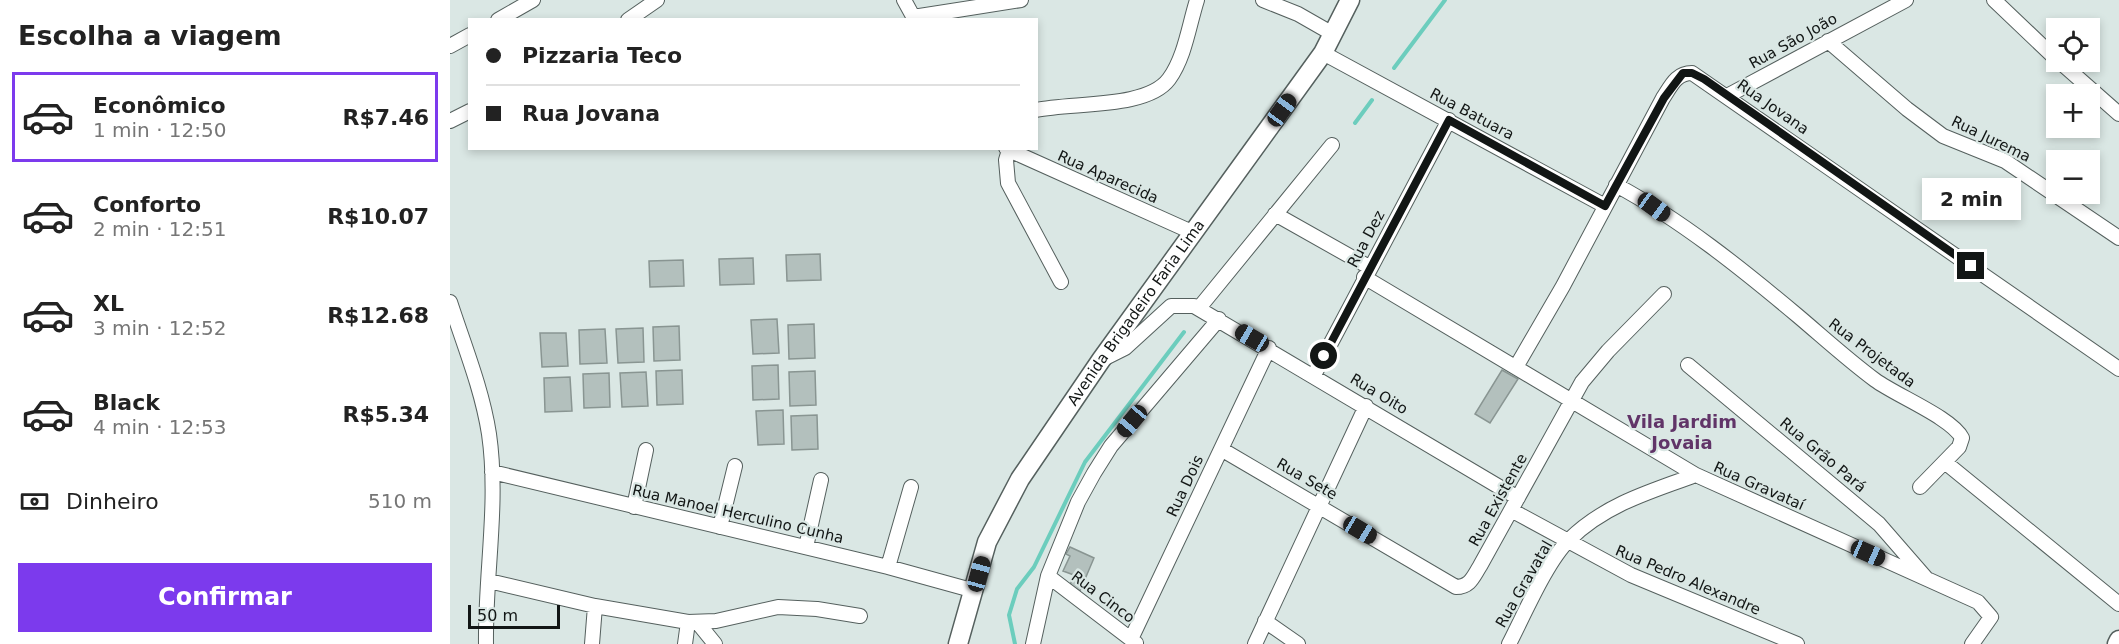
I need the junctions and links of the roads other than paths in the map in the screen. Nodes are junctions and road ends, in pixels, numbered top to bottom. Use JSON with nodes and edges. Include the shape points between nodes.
{"nodes":[{"id":1,"x":533,"y":0,"type":"edge"},
{"id":2,"x":657,"y":0,"type":"edge"},
{"id":3,"x":904,"y":0,"type":"edge"},
{"id":4,"x":1021,"y":0,"type":"edge"},
{"id":5,"x":1197,"y":0,"type":"edge"},
{"id":6,"x":1263,"y":0,"type":"edge"},
{"id":7,"x":1350,"y":0,"type":"edge"},
{"id":8,"x":1906,"y":0,"type":"edge"},
{"id":9,"x":1994,"y":0,"type":"edge"},
{"id":10,"x":502,"y":18,"type":"edge"},
{"id":11,"x":631,"y":18,"type":"edge"},
{"id":12,"x":914,"y":18,"type":"edge"},
{"id":13,"x":1333,"y":34,"type":"junction"},
{"id":14,"x":468,"y":36,"type":"edge"},
{"id":15,"x":1828,"y":40,"type":"junction"},
{"id":16,"x":450,"y":46,"type":"edge"},
{"id":17,"x":2046,"y":49,"type":"edge"},
{"id":18,"x":1323,"y":53,"type":"junction"},
{"id":19,"x":2072,"y":72,"type":"edge"},
{"id":20,"x":1727,"y":96,"type":"junction"},
{"id":21,"x":1038,"y":110,"type":"edge"},
{"id":22,"x":468,"y":112,"type":"edge"},
{"id":23,"x":2119,"y":114,"type":"edge"},
{"id":24,"x":1449,"y":120,"type":"junction"},
{"id":25,"x":450,"y":121,"type":"edge"},
{"id":26,"x":1332,"y":145,"type":"dead end"},
{"id":27,"x":1008,"y":150,"type":"edge"},
{"id":28,"x":1010,"y":150,"type":"edge"},
{"id":29,"x":1616,"y":185,"type":"junction"},
{"id":30,"x":1605,"y":206,"type":"junction"},
{"id":31,"x":1275,"y":214,"type":"junction"},
{"id":32,"x":1194,"y":233,"type":"junction"},
{"id":33,"x":2119,"y":238,"type":"edge"},
{"id":34,"x":1366,"y":272,"type":"junction"},
{"id":35,"x":1061,"y":282,"type":"dead end"},
{"id":36,"x":1664,"y":294,"type":"dead end"},
{"id":37,"x":450,"y":302,"type":"edge"},
{"id":38,"x":1200,"y":308,"type":"junction"},
{"id":39,"x":1219,"y":319,"type":"junction"},
{"id":40,"x":1269,"y":348,"type":"junction"},
{"id":41,"x":1101,"y":360,"type":"junction"},
{"id":42,"x":1688,"y":365,"type":"dead end"},
{"id":43,"x":1516,"y":367,"type":"junction"},
{"id":44,"x":2119,"y":369,"type":"edge"},
{"id":45,"x":1314,"y":375,"type":"junction"},
{"id":46,"x":1571,"y":400,"type":"junction"},
{"id":47,"x":1366,"y":406,"type":"junction"},
{"id":48,"x":1221,"y":449,"type":"junction"},
{"id":49,"x":646,"y":450,"type":"dead end"},
{"id":50,"x":1946,"y":463,"type":"junction"},
{"id":51,"x":735,"y":466,"type":"dead end"},
{"id":52,"x":492,"y":472,"type":"junction"},
{"id":53,"x":1696,"y":476,"type":"junction"},
{"id":54,"x":821,"y":480,"type":"dead end"},
{"id":55,"x":911,"y":487,"type":"dead end"},
{"id":56,"x":1920,"y":487,"type":"dead end"},
{"id":57,"x":1515,"y":504,"type":"junction"},
{"id":58,"x":1321,"y":506,"type":"junction"},
{"id":59,"x":634,"y":507,"type":"junction"},
{"id":60,"x":720,"y":527,"type":"junction"},
{"id":61,"x":1568,"y":542,"type":"junction"},
{"id":62,"x":806,"y":547,"type":"junction"},
{"id":63,"x":888,"y":567,"type":"junction"},
{"id":64,"x":1048,"y":576,"type":"junction"},
{"id":65,"x":1438,"y":576,"type":"joint"},
{"id":66,"x":1927,"y":580,"type":"junction"},
{"id":67,"x":489,"y":581,"type":"junction"},
{"id":68,"x":975,"y":591,"type":"junction"},
{"id":69,"x":2119,"y":604,"type":"edge"},
{"id":70,"x":595,"y":606,"type":"junction"},
{"id":71,"x":860,"y":616,"type":"dead end"},
{"id":72,"x":1265,"y":621,"type":"junction"},
{"id":73,"x":693,"y":623,"type":"junction"},
{"id":74,"x":1134,"y":641,"type":"edge"},
{"id":75,"x":1511,"y":643,"type":"edge"},
{"id":76,"x":486,"y":644,"type":"edge"},
{"id":77,"x":592,"y":644,"type":"edge"},
{"id":78,"x":685,"y":644,"type":"edge"},
{"id":79,"x":715,"y":644,"type":"edge"},
{"id":80,"x":958,"y":644,"type":"edge"},
{"id":81,"x":1033,"y":644,"type":"edge"},
{"id":82,"x":1255,"y":644,"type":"edge"},
{"id":83,"x":1298,"y":644,"type":"edge"},
{"id":84,"x":1797,"y":644,"type":"edge"},
{"id":85,"x":1972,"y":644,"type":"edge"}],
"edges":[{"from":1,"to":10,"type":"street"},
{"from":2,"to":11,"type":"street"},
{"from":3,"to":12,"type":"street"},
{"from":4,"to":12,"type":"street"},
{"from":5,"to":21,"type":"street","via":[[1179,60],[1162,88],[1148,95],[1114,101]]},
{"from":6,"to":13,"type":"street"},
{"from":7,"to":13,"type":"main road","name":"Avenida Brigadeiro Faria Lima"},
{"from":8,"to":15,"type":"street","name":"Rua São João"},
{"from":9,"to":17,"type":"street"},
{"from":13,"to":18,"type":"main road","name":"Avenida Brigadeiro Faria Lima"},
{"from":14,"to":16,"type":"street"},
{"from":15,"to":20,"type":"street","name":"Rua São João"},
{"from":15,"to":33,"type":"street","name":"Rua Jurema","via":[[1943,136],[2005,161]]},
{"from":18,"to":24,"type":"street","name":"Rua Batuara"},
{"from":18,"to":32,"type":"main road","name":"Avenida Brigadeiro Faria Lima"},
{"from":19,"to":23,"type":"street"},
{"from":20,"to":29,"type":"street","name":"Rua Jovana","via":[[1698,76],[1683,73],[1664,98]]},
{"from":20,"to":44,"type":"street","name":"Rua Jovana"},
{"from":22,"to":25,"type":"street"},
{"from":24,"to":30,"type":"street","name":"Rua Batuara"},
{"from":24,"to":34,"type":"street","name":"Rua Dez"},
{"from":26,"to":31,"type":"street"},
{"from":27,"to":35,"type":"street","via":[[1008,183]]},
{"from":28,"to":32,"type":"street","name":"Rua Aparecida"},
{"from":29,"to":30,"type":"street","name":"Rua Jovana"},
{"from":29,"to":50,"type":"street","name":"Rua Projetada","via":[[1711,248],[1887,389],[1951,424],[1962,438]]},
{"from":30,"to":43,"type":"street","name":"Rua Jovana"},
{"from":31,"to":34,"type":"street","name":"Rua Gravataí"},
{"from":31,"to":38,"type":"street"},
{"from":32,"to":41,"type":"main road","name":"Avenida Brigadeiro Faria Lima"},
{"from":34,"to":43,"type":"street","name":"Rua Gravataí"},
{"from":34,"to":45,"type":"street","name":"Rua Dez"},
{"from":36,"to":46,"type":"street","name":"Rua Existente","via":[[1594,366]]},
{"from":37,"to":52,"type":"street","via":[[484,409]]},
{"from":38,"to":39,"type":"street","name":"Rua Oito"},
{"from":38,"to":41,"type":"street","name":"Rua Oito","via":[[1171,306],[1125,348]]},
{"from":39,"to":40,"type":"street","name":"Rua Oito"},
{"from":39,"to":64,"type":"street","via":[[1110,446],[1078,502]]},
{"from":40,"to":45,"type":"street","name":"Rua Oito"},
{"from":40,"to":48,"type":"street","name":"Rua Dois"},
{"from":41,"to":68,"type":"main road","name":"Avenida Brigadeiro Faria Lima","via":[[1020,479],[987,542]]},
{"from":42,"to":66,"type":"street","name":"Rua Grão Pará","via":[[1879,524]]},
{"from":43,"to":46,"type":"street","name":"Rua Gravataí"},
{"from":45,"to":47,"type":"street","name":"Rua Oito"},
{"from":46,"to":53,"type":"street","name":"Rua Gravataí"},
{"from":46,"to":57,"type":"street","name":"Rua Existente"},
{"from":47,"to":57,"type":"street","name":"Rua Oito"},
{"from":47,"to":58,"type":"street"},
{"from":48,"to":58,"type":"street","name":"Rua Sete"},
{"from":48,"to":74,"type":"street","name":"Rua Dois"},
{"from":49,"to":59,"type":"street"},
{"from":50,"to":56,"type":"street"},
{"from":50,"to":69,"type":"street"},
{"from":51,"to":60,"type":"street"},
{"from":52,"to":59,"type":"street","name":"Rua Manoel Herculino Cunha"},
{"from":52,"to":67,"type":"street"},
{"from":53,"to":61,"type":"street","name":"Rua Gravatal","via":[[1641,494],[1611,509]]},
{"from":53,"to":66,"type":"street","name":"Rua Gravataí"},
{"from":54,"to":62,"type":"street"},
{"from":55,"to":63,"type":"street"},
{"from":57,"to":61,"type":"street","name":"Rua Oito"},
{"from":57,"to":65,"type":"street","name":"Rua Existente","via":[[1469,583],[1456,586]]},
{"from":58,"to":65,"type":"street","name":"Rua Sete"},
{"from":58,"to":72,"type":"street"},
{"from":59,"to":60,"type":"street","name":"Rua Manoel Herculino Cunha"},
{"from":60,"to":62,"type":"street","name":"Rua Manoel Herculino Cunha"},
{"from":61,"to":75,"type":"street","name":"Rua Gravatal"},
{"from":61,"to":84,"type":"street","name":"Rua Pedro Alexandre","via":[[1630,575]]},
{"from":62,"to":63,"type":"street","name":"Rua Manoel Herculino Cunha"},
{"from":63,"to":68,"type":"street","name":"Rua Manoel Herculino Cunha"},
{"from":64,"to":74,"type":"street","name":"Rua Cinco"},
{"from":64,"to":81,"type":"street"},
{"from":66,"to":85,"type":"street","name":"Rua Gravataí","via":[[1978,602],[1991,617]]},
{"from":67,"to":70,"type":"street"},
{"from":67,"to":76,"type":"street"},
{"from":68,"to":80,"type":"main road","name":"Avenida Brigadeiro Faria Lima"},
{"from":70,"to":73,"type":"street"},
{"from":70,"to":77,"type":"street"},
{"from":71,"to":73,"type":"street","via":[[778,607]]},
{"from":72,"to":82,"type":"street"},
{"from":72,"to":83,"type":"street"},
{"from":73,"to":78,"type":"street"},
{"from":73,"to":79,"type":"street"}]}
